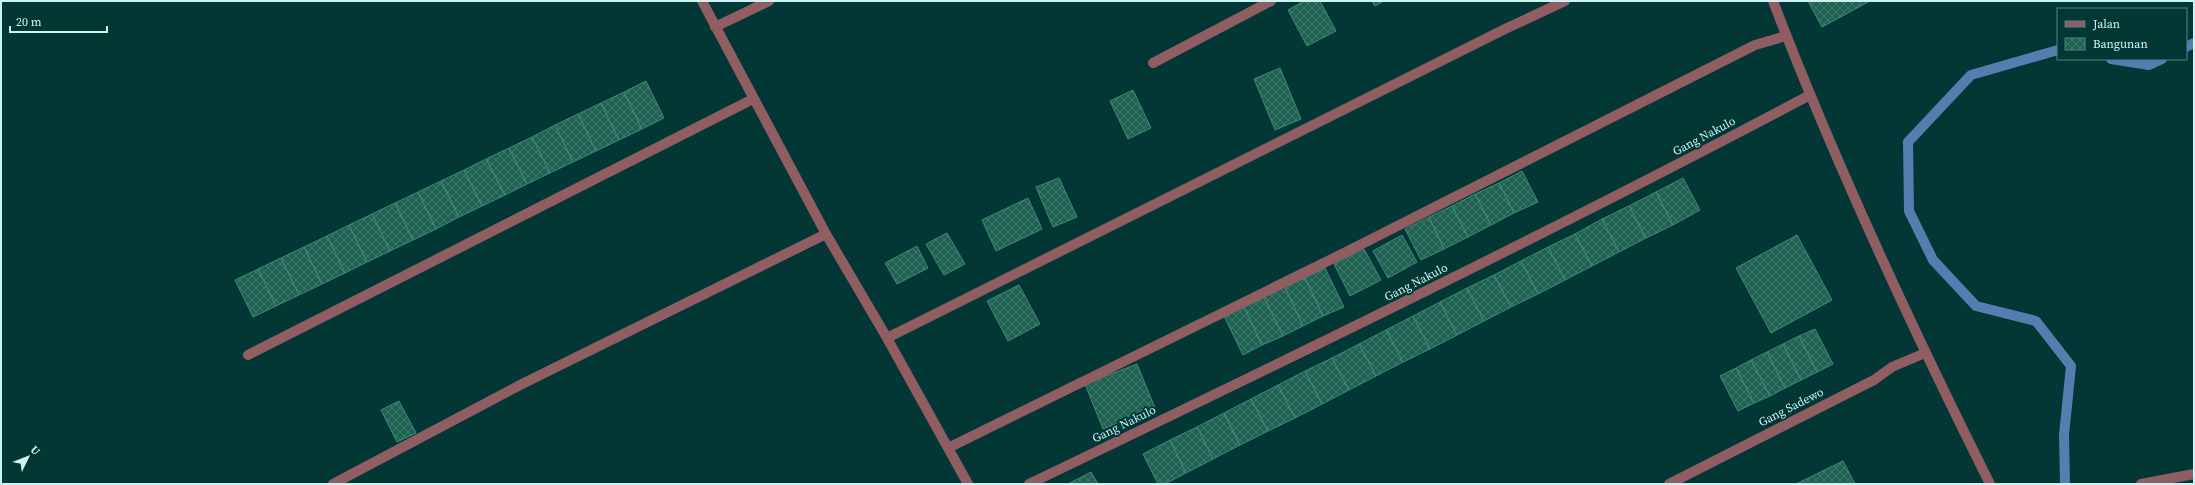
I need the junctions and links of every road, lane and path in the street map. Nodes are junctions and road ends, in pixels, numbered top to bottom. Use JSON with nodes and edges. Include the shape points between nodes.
{"nodes":[{"id":1,"x":702,"y":1,"type":"edge"},
{"id":2,"x":769,"y":1,"type":"edge"},
{"id":3,"x":1271,"y":1,"type":"edge"},
{"id":4,"x":1565,"y":1,"type":"edge"},
{"id":5,"x":1772,"y":1,"type":"edge"},
{"id":6,"x":715,"y":27,"type":"junction"},
{"id":7,"x":1786,"y":36,"type":"junction"},
{"id":8,"x":1153,"y":63,"type":"dead end"},
{"id":9,"x":1810,"y":95,"type":"junction"},
{"id":10,"x":753,"y":99,"type":"junction"},
{"id":11,"x":826,"y":234,"type":"junction"},
{"id":12,"x":887,"y":338,"type":"junction"},
{"id":13,"x":1925,"y":353,"type":"junction"},
{"id":14,"x":248,"y":355,"type":"dead end"},
{"id":15,"x":948,"y":448,"type":"junction"},
{"id":16,"x":2194,"y":474,"type":"edge"},
{"id":17,"x":333,"y":484,"type":"edge"},
{"id":18,"x":968,"y":484,"type":"edge"},
{"id":19,"x":1029,"y":484,"type":"edge"},
{"id":20,"x":1669,"y":484,"type":"edge"},
{"id":21,"x":1990,"y":484,"type":"edge"},
{"id":22,"x":2141,"y":484,"type":"edge"}],
"edges":[{"from":1,"to":6,"type":"street"},
{"from":2,"to":6,"type":"street"},
{"from":3,"to":8,"type":"street"},
{"from":4,"to":12,"type":"street"},
{"from":5,"to":7,"type":"street"},
{"from":6,"to":10,"type":"street"},
{"from":7,"to":9,"type":"street"},
{"from":7,"to":15,"type":"street","via":[[1755,45],[1344,253]]},
{"from":9,"to":13,"type":"street"},
{"from":9,"to":19,"type":"street","name":"Gang Nakulo","via":[[1352,329]]},
{"from":10,"to":11,"type":"street"},
{"from":10,"to":14,"type":"street"},
{"from":11,"to":12,"type":"street"},
{"from":11,"to":17,"type":"street","via":[[524,382]]},
{"from":12,"to":15,"type":"street"},
{"from":13,"to":20,"type":"street","name":"Gang Sadewo","via":[[1892,367],[1874,380]]},
{"from":13,"to":21,"type":"street"},
{"from":15,"to":18,"type":"street"},
{"from":16,"to":22,"type":"street"}]}
